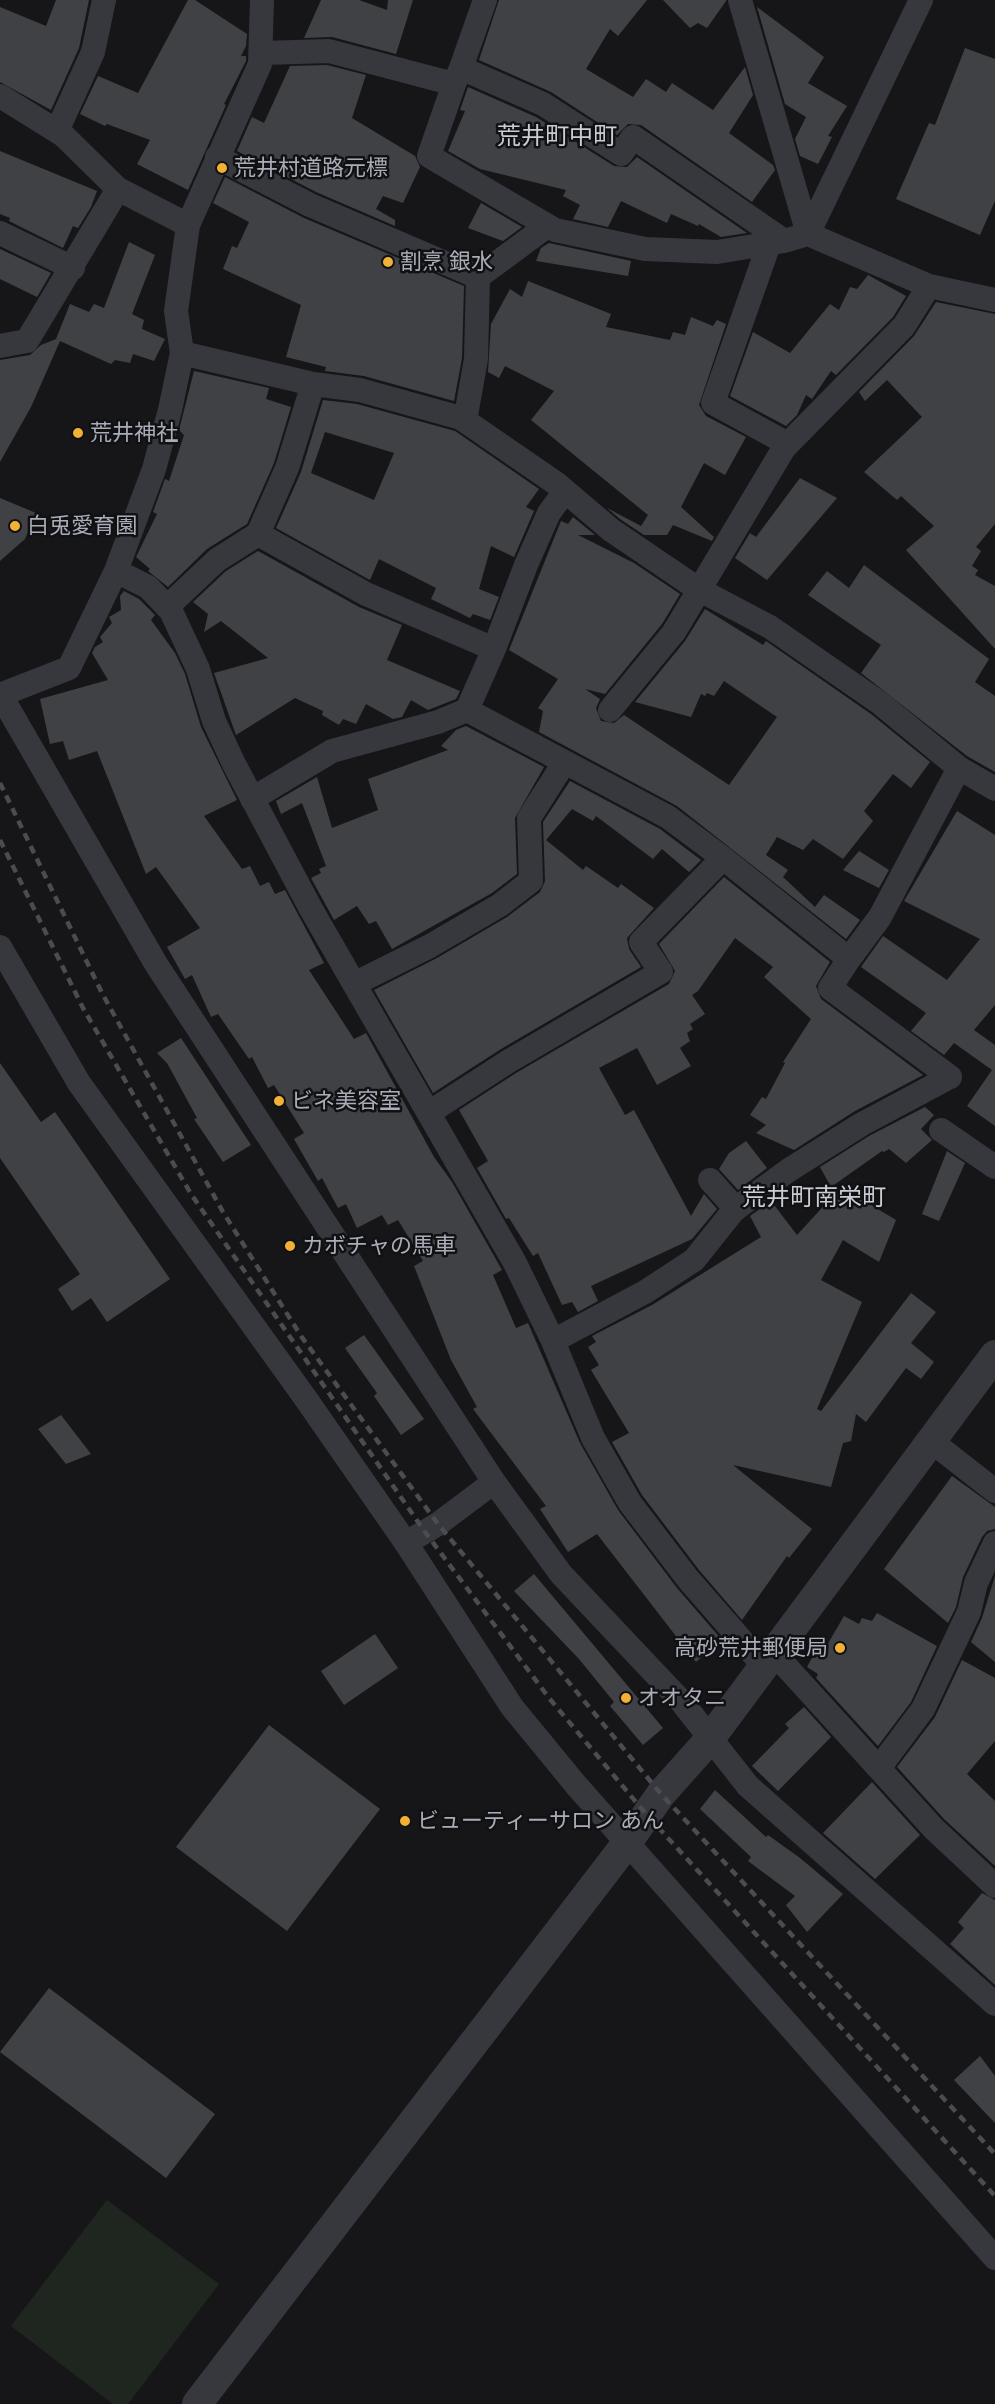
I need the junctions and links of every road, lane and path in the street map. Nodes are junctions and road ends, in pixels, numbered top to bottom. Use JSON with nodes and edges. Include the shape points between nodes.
{"nodes":[{"id":1,"x":104,"y":0,"type":"edge"},
{"id":2,"x":262,"y":0,"type":"edge"},
{"id":3,"x":485,"y":0,"type":"edge"},
{"id":4,"x":740,"y":0,"type":"edge"},
{"id":5,"x":921,"y":0,"type":"edge"},
{"id":6,"x":262,"y":53,"type":"junction"},
{"id":7,"x":457,"y":76,"type":"junction"},
{"id":8,"x":0,"y":96,"type":"edge"},
{"id":9,"x":57,"y":130,"type":"junction"},
{"id":10,"x":217,"y":157,"type":"junction"},
{"id":11,"x":118,"y":189,"type":"junction"},
{"id":12,"x":188,"y":225,"type":"junction"},
{"id":13,"x":547,"y":226,"type":"junction"},
{"id":14,"x":0,"y":233,"type":"edge"},
{"id":15,"x":808,"y":234,"type":"junction"},
{"id":16,"x":777,"y":242,"type":"junction"},
{"id":17,"x":73,"y":268,"type":"junction"},
{"id":18,"x":478,"y":277,"type":"junction"},
{"id":19,"x":930,"y":286,"type":"junction"},
{"id":20,"x":995,"y":300,"type":"edge"},
{"id":21,"x":0,"y":346,"type":"edge"},
{"id":22,"x":182,"y":353,"type":"junction"},
{"id":23,"x":313,"y":384,"type":"junction"},
{"id":24,"x":465,"y":421,"type":"junction"},
{"id":25,"x":788,"y":444,"type":"junction"},
{"id":26,"x":565,"y":491,"type":"junction"},
{"id":27,"x":258,"y":534,"type":"junction"},
{"id":28,"x":116,"y":571,"type":"junction"},
{"id":29,"x":698,"y":589,"type":"junction"},
{"id":30,"x":167,"y":608,"type":"junction"},
{"id":31,"x":494,"y":649,"type":"junction"},
{"id":32,"x":0,"y":694,"type":"edge"},
{"id":33,"x":467,"y":710,"type":"junction"},
{"id":34,"x":610,"y":710,"type":"dead end"},
{"id":35,"x":564,"y":763,"type":"junction"},
{"id":36,"x":959,"y":768,"type":"junction"},
{"id":37,"x":995,"y":789,"type":"edge"},
{"id":38,"x":252,"y":799,"type":"junction"},
{"id":39,"x":723,"y":858,"type":"junction"},
{"id":40,"x":0,"y":947,"type":"edge"},
{"id":41,"x":849,"y":959,"type":"junction"},
{"id":42,"x":354,"y":984,"type":"junction"},
{"id":43,"x":430,"y":1112,"type":"junction"},
{"id":44,"x":941,"y":1130,"type":"dead end"},
{"id":45,"x":995,"y":1167,"type":"edge"},
{"id":46,"x":710,"y":1180,"type":"dead end"},
{"id":47,"x":736,"y":1209,"type":"junction"},
{"id":48,"x":553,"y":1341,"type":"junction"},
{"id":49,"x":995,"y":1355,"type":"edge"},
{"id":50,"x":931,"y":1441,"type":"junction"},
{"id":51,"x":494,"y":1482,"type":"junction"},
{"id":52,"x":995,"y":1491,"type":"edge"},
{"id":53,"x":406,"y":1543,"type":"junction"},
{"id":54,"x":995,"y":1543,"type":"edge"},
{"id":55,"x":768,"y":1658,"type":"junction"},
{"id":56,"x":709,"y":1740,"type":"junction"},
{"id":57,"x":879,"y":1768,"type":"junction"},
{"id":58,"x":627,"y":1843,"type":"junction"},
{"id":59,"x":995,"y":1886,"type":"edge"},
{"id":60,"x":995,"y":2004,"type":"edge"},
{"id":61,"x":995,"y":2258,"type":"edge"},
{"id":62,"x":197,"y":2404,"type":"edge"}],
"edges":[{"from":1,"to":9,"type":"street","via":[[93,52]]},
{"from":2,"to":6,"type":"street"},
{"from":3,"to":7,"type":"street"},
{"from":4,"to":15,"type":"street"},
{"from":5,"to":15,"type":"street"},
{"from":6,"to":7,"type":"street","via":[[329,51]]},
{"from":6,"to":10,"type":"street"},
{"from":7,"to":13,"type":"street","via":[[429,156]]},
{"from":7,"to":16,"type":"street","via":[[543,104],[621,154],[633,137]]},
{"from":8,"to":9,"type":"street"},
{"from":9,"to":11,"type":"street"},
{"from":10,"to":12,"type":"street"},
{"from":10,"to":18,"type":"street","via":[[310,205]]},
{"from":11,"to":12,"type":"street"},
{"from":11,"to":17,"type":"street"},
{"from":12,"to":22,"type":"street","via":[[176,311]]},
{"from":13,"to":16,"type":"street","via":[[555,231],[645,249],[717,252]]},
{"from":13,"to":18,"type":"street"},
{"from":14,"to":17,"type":"street"},
{"from":15,"to":16,"type":"street"},
{"from":15,"to":19,"type":"street"},
{"from":16,"to":25,"type":"street","via":[[713,403]]},
{"from":17,"to":21,"type":"street","via":[[27,341]]},
{"from":18,"to":24,"type":"street","via":[[476,359]]},
{"from":19,"to":20,"type":"street"},
{"from":19,"to":25,"type":"street","via":[[903,326]]},
{"from":22,"to":23,"type":"street"},
{"from":22,"to":28,"type":"street","via":[[154,469]]},
{"from":23,"to":24,"type":"street","via":[[360,390]]},
{"from":23,"to":27,"type":"street","via":[[287,468]]},
{"from":24,"to":26,"type":"street"},
{"from":25,"to":29,"type":"street"},
{"from":26,"to":29,"type":"street","via":[[611,530]]},
{"from":26,"to":31,"type":"street","via":[[549,513]]},
{"from":27,"to":30,"type":"street","via":[[217,560]]},
{"from":27,"to":31,"type":"street","via":[[366,594]]},
{"from":28,"to":30,"type":"street","via":[[148,587]]},
{"from":28,"to":32,"type":"street","via":[[69,668]]},
{"from":29,"to":34,"type":"street","via":[[674,632]]},
{"from":29,"to":36,"type":"street","via":[[770,627],[880,703]]},
{"from":30,"to":38,"type":"street","via":[[198,669],[214,721]]},
{"from":31,"to":33,"type":"street"},
{"from":32,"to":51,"type":"street","via":[[156,964]]},
{"from":33,"to":35,"type":"street"},
{"from":33,"to":38,"type":"street","via":[[438,722],[332,751]]},
{"from":35,"to":39,"type":"street","via":[[668,817]]},
{"from":35,"to":42,"type":"street","via":[[529,818],[531,881],[500,905],[430,946]]},
{"from":36,"to":37,"type":"street"},
{"from":36,"to":41,"type":"street","via":[[880,917]]},
{"from":38,"to":42,"type":"street"},
{"from":39,"to":41,"type":"street"},
{"from":39,"to":43,"type":"street","via":[[641,942],[661,972],[509,1060]]},
{"from":40,"to":53,"type":"street","via":[[79,1083]]},
{"from":41,"to":47,"type":"street","via":[[830,988],[950,1077],[862,1124]]},
{"from":42,"to":43,"type":"street"},
{"from":43,"to":48,"type":"street","via":[[515,1263]]},
{"from":44,"to":45,"type":"street"},
{"from":46,"to":47,"type":"street"},
{"from":47,"to":48,"type":"street","via":[[694,1260],[645,1292]]},
{"from":48,"to":55,"type":"street","via":[[593,1437],[630,1503],[688,1579]]},
{"from":49,"to":50,"type":"street"},
{"from":50,"to":52,"type":"street"},
{"from":50,"to":55,"type":"street"},
{"from":51,"to":53,"type":"street"},
{"from":51,"to":56,"type":"street","via":[[561,1574],[681,1701]]},
{"from":53,"to":58,"type":"street","via":[[512,1707]]},
{"from":54,"to":57,"type":"street","via":[[976,1583],[969,1612],[923,1710]]},
{"from":55,"to":56,"type":"street"},
{"from":55,"to":57,"type":"street"},
{"from":56,"to":58,"type":"street","via":[[661,1794]]},
{"from":56,"to":60,"type":"street","via":[[748,1786]]},
{"from":57,"to":59,"type":"street","via":[[934,1829]]},
{"from":58,"to":61,"type":"street"},
{"from":58,"to":62,"type":"street"}]}
